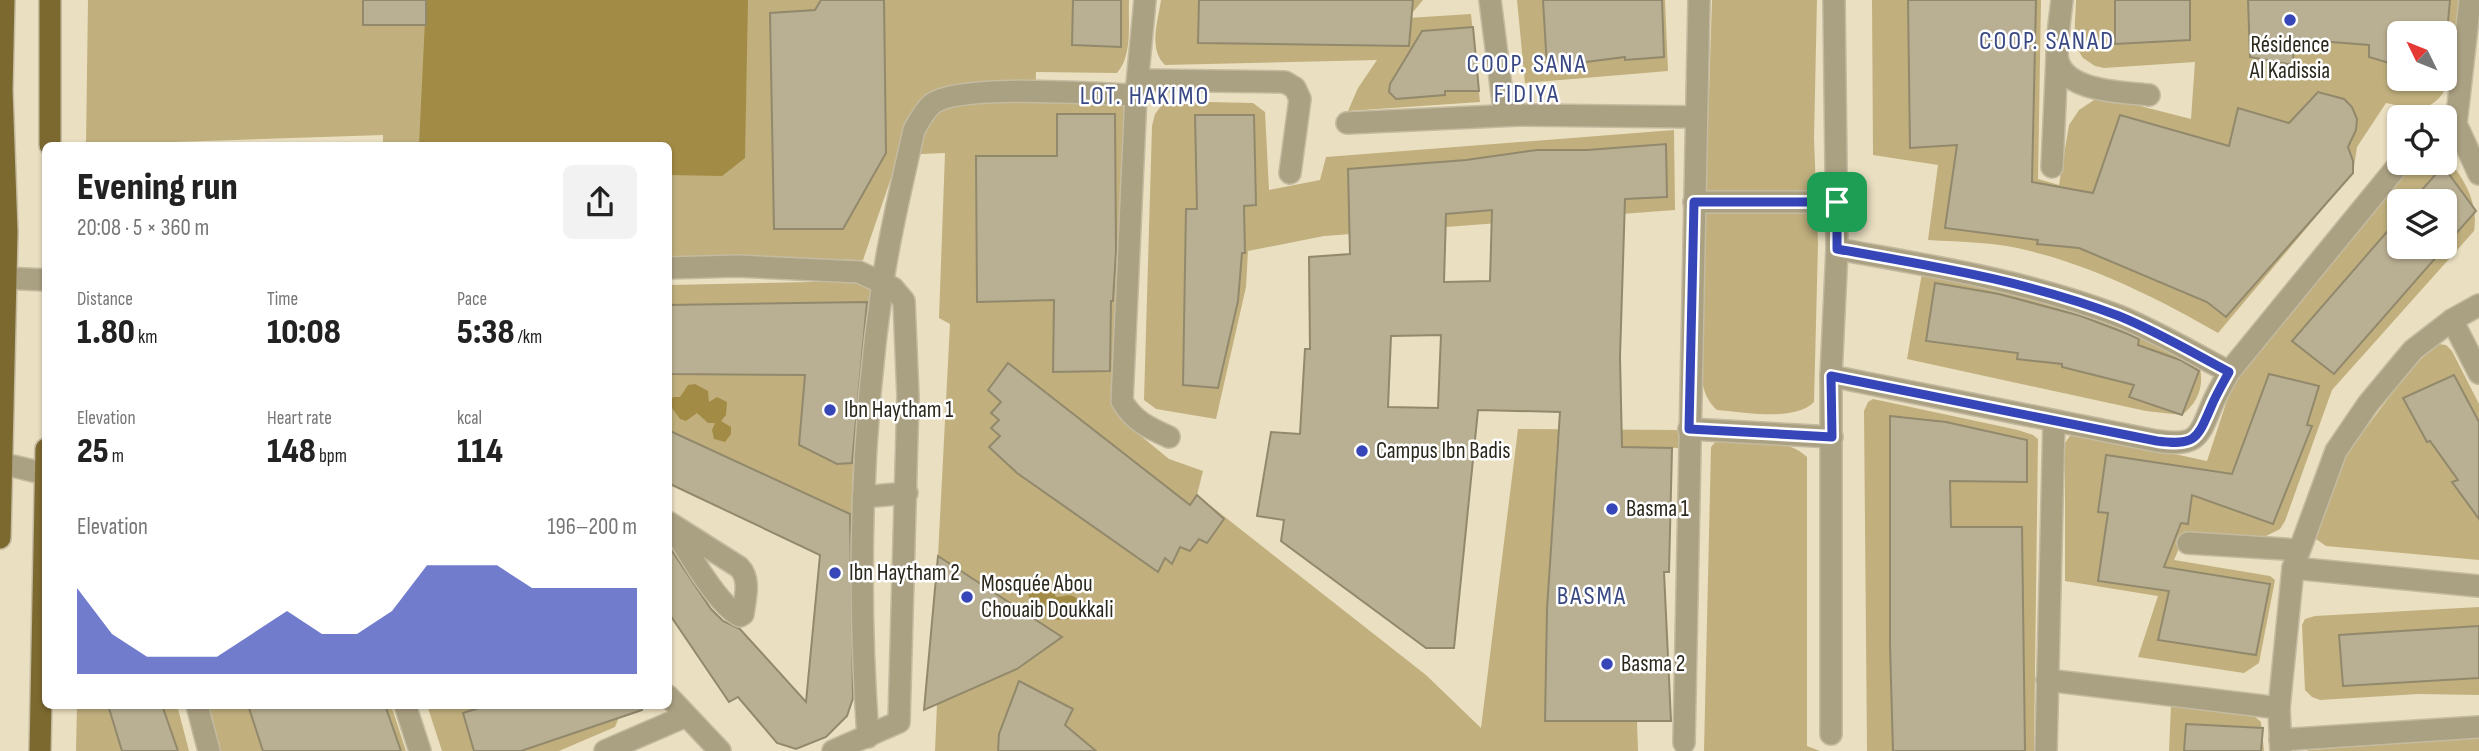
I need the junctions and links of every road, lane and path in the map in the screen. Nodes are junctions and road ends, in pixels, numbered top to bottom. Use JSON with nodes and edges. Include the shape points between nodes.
{"nodes":[{"id":1,"x":4,"y":0,"type":"edge"},
{"id":2,"x":50,"y":0,"type":"edge"},
{"id":3,"x":1145,"y":0,"type":"edge"},
{"id":4,"x":1490,"y":0,"type":"edge"},
{"id":5,"x":1699,"y":0,"type":"edge"},
{"id":6,"x":1834,"y":0,"type":"edge"},
{"id":7,"x":2062,"y":0,"type":"edge"},
{"id":8,"x":2470,"y":0,"type":"edge"},
{"id":9,"x":2057,"y":58,"type":"junction"},
{"id":10,"x":1137,"y":88,"type":"junction"},
{"id":11,"x":1,"y":90,"type":"edge"},
{"id":12,"x":2149,"y":95,"type":"dead end"},
{"id":13,"x":2453,"y":105,"type":"edge"},
{"id":14,"x":1520,"y":115,"type":"junction"},
{"id":15,"x":1696,"y":117,"type":"junction"},
{"id":16,"x":1347,"y":123,"type":"dead end"},
{"id":17,"x":2457,"y":138,"type":"edge"},
{"id":18,"x":50,"y":142,"type":"edge"},
{"id":19,"x":2052,"y":167,"type":"dead end"},
{"id":20,"x":1290,"y":173,"type":"dead end"},
{"id":21,"x":2479,"y":174,"type":"edge"},
{"id":22,"x":2390,"y":175,"type":"edge"},
{"id":23,"x":1694,"y":202,"type":"junction"},
{"id":24,"x":1837,"y":202,"type":"junction"},
{"id":25,"x":1837,"y":249,"type":"junction"},
{"id":26,"x":672,"y":268,"type":"edge"},
{"id":27,"x":5,"y":278,"type":"junction"},
{"id":28,"x":42,"y":280,"type":"edge"},
{"id":29,"x":883,"y":281,"type":"junction"},
{"id":30,"x":2479,"y":305,"type":"edge"},
{"id":31,"x":2452,"y":320,"type":"junction"},
{"id":32,"x":2229,"y":372,"type":"junction"},
{"id":33,"x":2479,"y":373,"type":"edge"},
{"id":34,"x":1831,"y":376,"type":"junction"},
{"id":35,"x":871,"y":394,"type":"junction"},
{"id":36,"x":908,"y":397,"type":"junction"},
{"id":37,"x":2054,"y":421,"type":"junction"},
{"id":38,"x":1689,"y":429,"type":"junction"},
{"id":39,"x":1832,"y":437,"type":"junction"},
{"id":40,"x":1169,"y":438,"type":"dead end"},
{"id":41,"x":1,"y":463,"type":"edge"},
{"id":42,"x":42,"y":473,"type":"edge"},
{"id":43,"x":907,"y":493,"type":"junction"},
{"id":44,"x":863,"y":497,"type":"junction"},
{"id":45,"x":0,"y":538,"type":"edge"},
{"id":46,"x":2188,"y":542,"type":"dead end"},
{"id":47,"x":2296,"y":559,"type":"junction"},
{"id":48,"x":2479,"y":586,"type":"edge"},
{"id":49,"x":42,"y":640,"type":"edge"},
{"id":50,"x":2048,"y":680,"type":"junction"},
{"id":51,"x":672,"y":700,"type":"edge"},
{"id":52,"x":2278,"y":708,"type":"junction"},
{"id":53,"x":198,"y":709,"type":"edge"},
{"id":54,"x":406,"y":709,"type":"edge"},
{"id":55,"x":687,"y":716,"type":"junction"},
{"id":56,"x":2479,"y":727,"type":"edge"},
{"id":57,"x":877,"y":733,"type":"junction"},
{"id":58,"x":1831,"y":734,"type":"dead end"},
{"id":59,"x":1684,"y":743,"type":"dead end"},
{"id":60,"x":2280,"y":745,"type":"edge"},
{"id":61,"x":40,"y":751,"type":"edge"},
{"id":62,"x":209,"y":751,"type":"edge"},
{"id":63,"x":420,"y":751,"type":"edge"},
{"id":64,"x":605,"y":751,"type":"edge"},
{"id":65,"x":720,"y":751,"type":"edge"},
{"id":66,"x":833,"y":751,"type":"edge"},
{"id":67,"x":886,"y":751,"type":"edge"},
{"id":68,"x":2046,"y":751,"type":"edge"}],
"edges":[{"from":1,"to":11,"type":"main road"},
{"from":2,"to":18,"type":"main road"},
{"from":3,"to":10,"type":"street"},
{"from":4,"to":14,"type":"street","via":[[1503,102]]},
{"from":5,"to":15,"type":"street"},
{"from":6,"to":24,"type":"street"},
{"from":7,"to":9,"type":"street"},
{"from":8,"to":13,"type":"street"},
{"from":9,"to":12,"type":"street","via":[[2067,74],[2083,86]]},
{"from":9,"to":19,"type":"street"},
{"from":10,"to":20,"type":"street","via":[[1285,82],[1295,88],[1300,99]]},
{"from":10,"to":29,"type":"street","via":[[978,92],[933,103],[914,130]]},
{"from":10,"to":40,"type":"street","via":[[1122,401],[1141,424]]},
{"from":11,"to":27,"type":"main road"},
{"from":14,"to":15,"type":"street"},
{"from":14,"to":16,"type":"street"},
{"from":15,"to":23,"type":"street"},
{"from":17,"to":21,"type":"street"},
{"from":22,"to":32,"type":"street"},
{"from":23,"to":24,"type":"street"},
{"from":23,"to":38,"type":"street"},
{"from":24,"to":25,"type":"street"},
{"from":25,"to":32,"type":"street","via":[[1954,270],[2064,297],[2121,317]]},
{"from":25,"to":34,"type":"street"},
{"from":26,"to":29,"type":"street","via":[[827,269],[859,272]]},
{"from":27,"to":28,"type":"street"},
{"from":27,"to":41,"type":"main road"},
{"from":29,"to":35,"type":"street"},
{"from":29,"to":36,"type":"street","via":[[904,301]]},
{"from":30,"to":31,"type":"street"},
{"from":31,"to":33,"type":"street"},
{"from":31,"to":47,"type":"street","via":[[2413,350],[2336,451]]},
{"from":32,"to":37,"type":"street","via":[[2205,426],[2198,436],[2185,441],[2157,441]]},
{"from":34,"to":37,"type":"street"},
{"from":34,"to":39,"type":"street"},
{"from":35,"to":36,"type":"street"},
{"from":35,"to":44,"type":"street"},
{"from":36,"to":43,"type":"street"},
{"from":37,"to":50,"type":"street"},
{"from":38,"to":39,"type":"street"},
{"from":38,"to":59,"type":"street"},
{"from":39,"to":58,"type":"street"},
{"from":41,"to":42,"type":"street"},
{"from":41,"to":45,"type":"main road"},
{"from":43,"to":44,"type":"street"},
{"from":43,"to":57,"type":"street","via":[[900,722]]},
{"from":44,"to":57,"type":"street","via":[[861,629]]},
{"from":46,"to":47,"type":"street"},
{"from":47,"to":48,"type":"street"},
{"from":47,"to":52,"type":"street"},
{"from":49,"to":61,"type":"main road"},
{"from":50,"to":52,"type":"street"},
{"from":50,"to":68,"type":"street"},
{"from":51,"to":55,"type":"street"},
{"from":52,"to":60,"type":"street"},
{"from":53,"to":62,"type":"street"},
{"from":54,"to":63,"type":"street"},
{"from":55,"to":64,"type":"street"},
{"from":55,"to":65,"type":"street"},
{"from":56,"to":60,"type":"street"},
{"from":57,"to":66,"type":"street"},
{"from":57,"to":67,"type":"street"}]}
